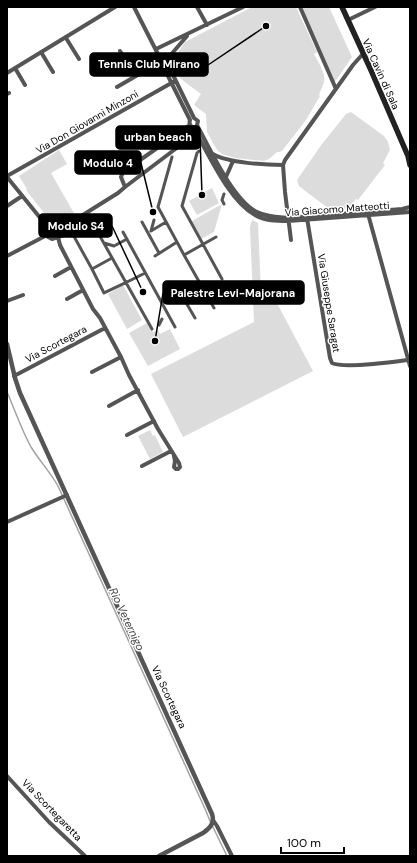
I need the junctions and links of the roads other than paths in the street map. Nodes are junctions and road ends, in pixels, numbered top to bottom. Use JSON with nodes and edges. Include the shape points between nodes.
{"nodes":[{"id":1,"x":115,"y":7,"type":"edge"},
{"id":2,"x":134,"y":7,"type":"edge"},
{"id":3,"x":198,"y":7,"type":"edge"},
{"id":4,"x":243,"y":7,"type":"edge"},
{"id":5,"x":300,"y":7,"type":"edge"},
{"id":6,"x":342,"y":7,"type":"edge"},
{"id":7,"x":375,"y":7,"type":"edge"},
{"id":8,"x":348,"y":20,"type":"junction"},
{"id":9,"x":207,"y":25,"type":"junction"},
{"id":10,"x":188,"y":34,"type":"junction"},
{"id":11,"x":66,"y":38,"type":"junction"},
{"id":12,"x":156,"y":49,"type":"junction"},
{"id":13,"x":120,"y":51,"type":"dead end"},
{"id":14,"x":41,"y":52,"type":"junction"},
{"id":15,"x":363,"y":55,"type":"junction"},
{"id":16,"x":79,"y":59,"type":"dead end"},
{"id":17,"x":163,"y":64,"type":"junction"},
{"id":18,"x":15,"y":68,"type":"junction"},
{"id":19,"x":53,"y":72,"type":"dead end"},
{"id":20,"x":7,"y":73,"type":"edge"},
{"id":21,"x":136,"y":76,"type":"junction"},
{"id":22,"x":173,"y":82,"type":"junction"},
{"id":23,"x":25,"y":85,"type":"dead end"},
{"id":24,"x":117,"y":87,"type":"dead end"},
{"id":25,"x":336,"y":89,"type":"junction"},
{"id":26,"x":193,"y":123,"type":"junction"},
{"id":27,"x":174,"y":136,"type":"junction"},
{"id":28,"x":199,"y":151,"type":"dead end"},
{"id":29,"x":213,"y":154,"type":"junction"},
{"id":30,"x":172,"y":157,"type":"dead end"},
{"id":31,"x":409,"y":158,"type":"edge"},
{"id":32,"x":234,"y":161,"type":"junction"},
{"id":33,"x":284,"y":165,"type":"junction"},
{"id":34,"x":410,"y":165,"type":"edge"},
{"id":35,"x":7,"y":177,"type":"edge"},
{"id":36,"x":226,"y":177,"type":"junction"},
{"id":37,"x":125,"y":187,"type":"junction"},
{"id":38,"x":224,"y":194,"type":"dead end"},
{"id":39,"x":22,"y":196,"type":"junction"},
{"id":40,"x":224,"y":204,"type":"dead end"},
{"id":41,"x":7,"y":206,"type":"edge"},
{"id":42,"x":410,"y":207,"type":"edge"},
{"id":43,"x":410,"y":212,"type":"edge"},
{"id":44,"x":368,"y":213,"type":"junction"},
{"id":45,"x":307,"y":218,"type":"junction"},
{"id":46,"x":288,"y":219,"type":"junction"},
{"id":47,"x":154,"y":220,"type":"dead end"},
{"id":48,"x":92,"y":222,"type":"dead end"},
{"id":49,"x":142,"y":222,"type":"dead end"},
{"id":50,"x":166,"y":222,"type":"junction"},
{"id":51,"x":70,"y":223,"type":"junction"},
{"id":52,"x":64,"y":226,"type":"junction"},
{"id":53,"x":50,"y":230,"type":"junction"},
{"id":54,"x":69,"y":230,"type":"junction"},
{"id":55,"x":123,"y":232,"type":"dead end"},
{"id":56,"x":47,"y":236,"type":"junction"},
{"id":57,"x":216,"y":236,"type":"dead end"},
{"id":58,"x":58,"y":237,"type":"junction"},
{"id":59,"x":53,"y":239,"type":"junction"},
{"id":60,"x":127,"y":239,"type":"junction"},
{"id":61,"x":291,"y":240,"type":"dead end"},
{"id":62,"x":177,"y":242,"type":"junction"},
{"id":63,"x":104,"y":243,"type":"junction"},
{"id":64,"x":60,"y":244,"type":"junction"},
{"id":65,"x":203,"y":244,"type":"junction"},
{"id":66,"x":159,"y":253,"type":"junction"},
{"id":67,"x":184,"y":254,"type":"junction"},
{"id":68,"x":7,"y":256,"type":"edge"},
{"id":69,"x":155,"y":256,"type":"dead end"},
{"id":70,"x":112,"y":258,"type":"junction"},
{"id":71,"x":71,"y":267,"type":"junction"},
{"id":72,"x":92,"y":269,"type":"junction"},
{"id":73,"x":145,"y":273,"type":"junction"},
{"id":74,"x":55,"y":276,"type":"dead end"},
{"id":75,"x":222,"y":279,"type":"dead end"},
{"id":76,"x":126,"y":283,"type":"junction"},
{"id":77,"x":177,"y":287,"type":"dead end"},
{"id":78,"x":83,"y":290,"type":"junction"},
{"id":79,"x":22,"y":295,"type":"dead end"},
{"id":80,"x":67,"y":299,"type":"dead end"},
{"id":81,"x":7,"y":301,"type":"edge"},
{"id":82,"x":214,"y":308,"type":"dead end"},
{"id":83,"x":195,"y":318,"type":"dead end"},
{"id":84,"x":162,"y":319,"type":"dead end"},
{"id":85,"x":159,"y":325,"type":"dead end"},
{"id":86,"x":174,"y":327,"type":"dead end"},
{"id":87,"x":105,"y":328,"type":"junction"},
{"id":88,"x":152,"y":329,"type":"dead end"},
{"id":89,"x":7,"y":344,"type":"edge"},
{"id":90,"x":121,"y":357,"type":"junction"},
{"id":91,"x":408,"y":360,"type":"junction"},
{"id":92,"x":410,"y":366,"type":"edge"},
{"id":93,"x":92,"y":372,"type":"dead end"},
{"id":94,"x":14,"y":376,"type":"junction"},
{"id":95,"x":138,"y":390,"type":"junction"},
{"id":96,"x":109,"y":406,"type":"dead end"},
{"id":97,"x":154,"y":421,"type":"junction"},
{"id":98,"x":127,"y":435,"type":"dead end"},
{"id":99,"x":171,"y":451,"type":"junction"},
{"id":100,"x":174,"y":456,"type":"dead end"},
{"id":101,"x":142,"y":466,"type":"dead end"},
{"id":102,"x":67,"y":495,"type":"junction"},
{"id":103,"x":7,"y":522,"type":"edge"},
{"id":104,"x":7,"y":776,"type":"edge"},
{"id":105,"x":213,"y":822,"type":"junction"},
{"id":106,"x":85,"y":856,"type":"edge"},
{"id":107,"x":159,"y":856,"type":"edge"},
{"id":108,"x":232,"y":856,"type":"edge"}],
"edges":[{"from":1,"to":11,"type":"street"},
{"from":2,"to":12,"type":"street","name":"Via Giacomo Matteotti"},
{"from":3,"to":9,"type":"street"},
{"from":4,"to":9,"type":"street"},
{"from":5,"to":25,"type":"street"},
{"from":6,"to":8,"type":"main road","name":"Via Cavin di Sala"},
{"from":7,"to":8,"type":"street"},
{"from":8,"to":15,"type":"main road","name":"Via Cavin di Sala"},
{"from":9,"to":10,"type":"street"},
{"from":10,"to":12,"type":"street"},
{"from":10,"to":17,"type":"street"},
{"from":11,"to":14,"type":"street"},
{"from":11,"to":16,"type":"street"},
{"from":12,"to":17,"type":"street","name":"Via Giacomo Matteotti"},
{"from":13,"to":21,"type":"street"},
{"from":14,"to":18,"type":"street"},
{"from":14,"to":19,"type":"street"},
{"from":15,"to":25,"type":"street"},
{"from":15,"to":31,"type":"main road","name":"Via Cavin di Sala"},
{"from":17,"to":21,"type":"street"},
{"from":17,"to":22,"type":"street","name":"Via Giacomo Matteotti"},
{"from":18,"to":20,"type":"street"},
{"from":18,"to":23,"type":"street"},
{"from":21,"to":24,"type":"street"},
{"from":22,"to":26,"type":"street","name":"Via Giacomo Matteotti"},
{"from":22,"to":35,"type":"street","name":"Via Don Giovanni Minzoni"},
{"from":25,"to":33,"type":"street"},
{"from":26,"to":27,"type":"street"},
{"from":26,"to":29,"type":"street","name":"Via Giacomo Matteotti"},
{"from":26,"to":46,"type":"street","name":"Via Giacomo Matteotti","via":[[231,193],[253,214],[261,218]]},
{"from":27,"to":37,"type":"street","via":[[123,172],[121,177]]},
{"from":27,"to":37,"type":"street","via":[[178,147]]},
{"from":28,"to":65,"type":"street","via":[[182,206]]},
{"from":29,"to":32,"type":"street"},
{"from":29,"to":36,"type":"street","name":"Via Giacomo Matteotti"},
{"from":30,"to":50,"type":"street","via":[[158,207]]},
{"from":31,"to":34,"type":"main road","name":"Via Cavin di Sala"},
{"from":32,"to":33,"type":"street"},
{"from":32,"to":36,"type":"street"},
{"from":33,"to":46,"type":"street"},
{"from":35,"to":39,"type":"street"},
{"from":36,"to":46,"type":"street","name":"Via Giacomo Matteotti","via":[[238,195],[253,210]]},
{"from":37,"to":51,"type":"street"},
{"from":38,"to":40,"type":"street"},
{"from":39,"to":41,"type":"street"},
{"from":39,"to":53,"type":"street"},
{"from":42,"to":44,"type":"street","name":"Via Giacomo Matteotti"},
{"from":43,"to":44,"type":"street","name":"Via Giacomo Matteotti"},
{"from":44,"to":45,"type":"street","name":"Via Giacomo Matteotti"},
{"from":44,"to":91,"type":"street"},
{"from":45,"to":46,"type":"street","name":"Via Giacomo Matteotti"},
{"from":45,"to":91,"type":"street","name":"Via Giuseppe Saragat","via":[[332,363],[352,365]]},
{"from":46,"to":61,"type":"street"},
{"from":47,"to":50,"type":"street","via":[[151,231]]},
{"from":48,"to":63,"type":"street"},
{"from":49,"to":66,"type":"street"},
{"from":50,"to":62,"type":"street"},
{"from":51,"to":52,"type":"street"},
{"from":51,"to":54,"type":"street"},
{"from":52,"to":53,"type":"street"},
{"from":52,"to":54,"type":"street"},
{"from":53,"to":56,"type":"street"},
{"from":54,"to":58,"type":"street"},
{"from":54,"to":72,"type":"street"},
{"from":55,"to":60,"type":"street"},
{"from":56,"to":59,"type":"street"},
{"from":56,"to":68,"type":"street"},
{"from":57,"to":65,"type":"street"},
{"from":58,"to":59,"type":"street"},
{"from":58,"to":64,"type":"street"},
{"from":59,"to":64,"type":"street"},
{"from":60,"to":63,"type":"street","via":[[114,246]]},
{"from":60,"to":73,"type":"street"},
{"from":62,"to":66,"type":"street"},
{"from":62,"to":67,"type":"street"},
{"from":63,"to":70,"type":"street"},
{"from":64,"to":71,"type":"street"},
{"from":65,"to":67,"type":"street"},
{"from":65,"to":75,"type":"street"},
{"from":66,"to":69,"type":"street"},
{"from":67,"to":82,"type":"street"},
{"from":70,"to":72,"type":"street"},
{"from":70,"to":76,"type":"street"},
{"from":71,"to":74,"type":"street"},
{"from":71,"to":78,"type":"street"},
{"from":72,"to":76,"type":"street","via":[[104,293]]},
{"from":73,"to":76,"type":"street"},
{"from":73,"to":86,"type":"street"},
{"from":76,"to":88,"type":"street"},
{"from":77,"to":83,"type":"street"},
{"from":78,"to":80,"type":"street"},
{"from":78,"to":87,"type":"street"},
{"from":79,"to":81,"type":"street"},
{"from":84,"to":85,"type":"street"},
{"from":87,"to":90,"type":"street"},
{"from":87,"to":94,"type":"street","name":"Via Scortegara"},
{"from":89,"to":94,"type":"street","name":"Via Scortegara"},
{"from":90,"to":93,"type":"street"},
{"from":90,"to":95,"type":"street"},
{"from":91,"to":92,"type":"street"},
{"from":94,"to":102,"type":"street","name":"Via Scortegara"},
{"from":95,"to":96,"type":"street"},
{"from":95,"to":97,"type":"street"},
{"from":97,"to":98,"type":"street"},
{"from":97,"to":99,"type":"street"},
{"from":99,"to":100,"type":"street"},
{"from":99,"to":101,"type":"street"},
{"from":102,"to":103,"type":"street"},
{"from":102,"to":105,"type":"street","name":"Via Scortegara","via":[[210,807]]},
{"from":104,"to":106,"type":"street","name":"Via Scortegaretta","via":[[49,822]]},
{"from":105,"to":107,"type":"street","via":[[200,835]]},
{"from":105,"to":108,"type":"street","name":"Via Scortegara","via":[[218,826]]}]}
